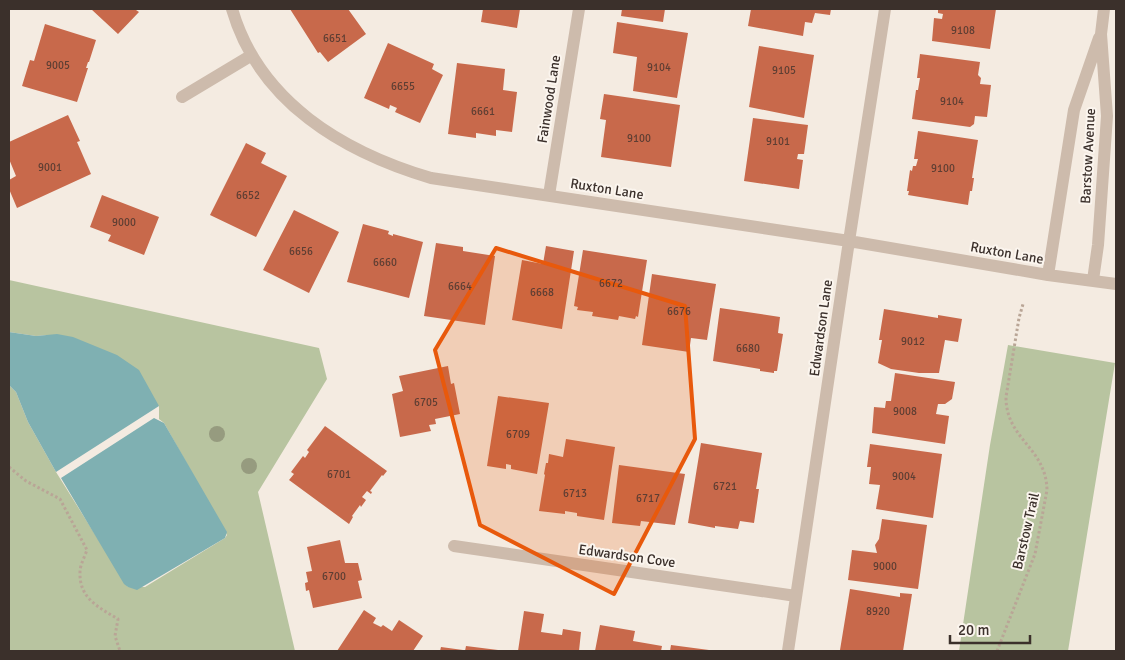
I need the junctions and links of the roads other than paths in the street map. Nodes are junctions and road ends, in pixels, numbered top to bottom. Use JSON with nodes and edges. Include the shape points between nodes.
{"nodes":[{"id":1,"x":232,"y":9,"type":"edge"},
{"id":2,"x":579,"y":9,"type":"edge"},
{"id":3,"x":885,"y":9,"type":"edge"},
{"id":4,"x":1104,"y":9,"type":"edge"},
{"id":5,"x":1101,"y":34,"type":"junction"},
{"id":6,"x":252,"y":56,"type":"junction"},
{"id":7,"x":182,"y":97,"type":"dead end"},
{"id":8,"x":549,"y":195,"type":"junction"},
{"id":9,"x":849,"y":241,"type":"junction"},
{"id":10,"x":1048,"y":275,"type":"junction"},
{"id":11,"x":1093,"y":280,"type":"junction"},
{"id":12,"x":1116,"y":284,"type":"edge"},
{"id":13,"x":454,"y":546,"type":"dead end"},
{"id":14,"x":796,"y":596,"type":"junction"},
{"id":15,"x":788,"y":651,"type":"edge"}],
"edges":[{"from":1,"to":6,"type":"street","name":"Ruxton Lane","via":[[236,25]]},
{"from":2,"to":8,"type":"street","name":"Fainwood Lane"},
{"from":3,"to":9,"type":"street","name":"Edwardson Lane"},
{"from":4,"to":5,"type":"street","name":"Barstow Avenue"},
{"from":5,"to":10,"type":"street","name":"Barstow Avenue","via":[[1074,110]]},
{"from":5,"to":11,"type":"street","name":"Barstow Avenue","via":[[1107,116]]},
{"from":6,"to":7,"type":"street"},
{"from":6,"to":8,"type":"street","name":"Ruxton Lane","via":[[270,80],[308,118],[328,134],[377,160],[431,178]]},
{"from":8,"to":9,"type":"street","name":"Ruxton Lane"},
{"from":9,"to":10,"type":"street","name":"Ruxton Lane"},
{"from":9,"to":14,"type":"street","name":"Edwardson Lane"},
{"from":10,"to":11,"type":"street","name":"Ruxton Lane"},
{"from":11,"to":12,"type":"street","name":"Ruxton Lane"},
{"from":13,"to":14,"type":"street","name":"Edwardson Cove"},
{"from":14,"to":15,"type":"street","name":"Edwardson Lane"}]}
